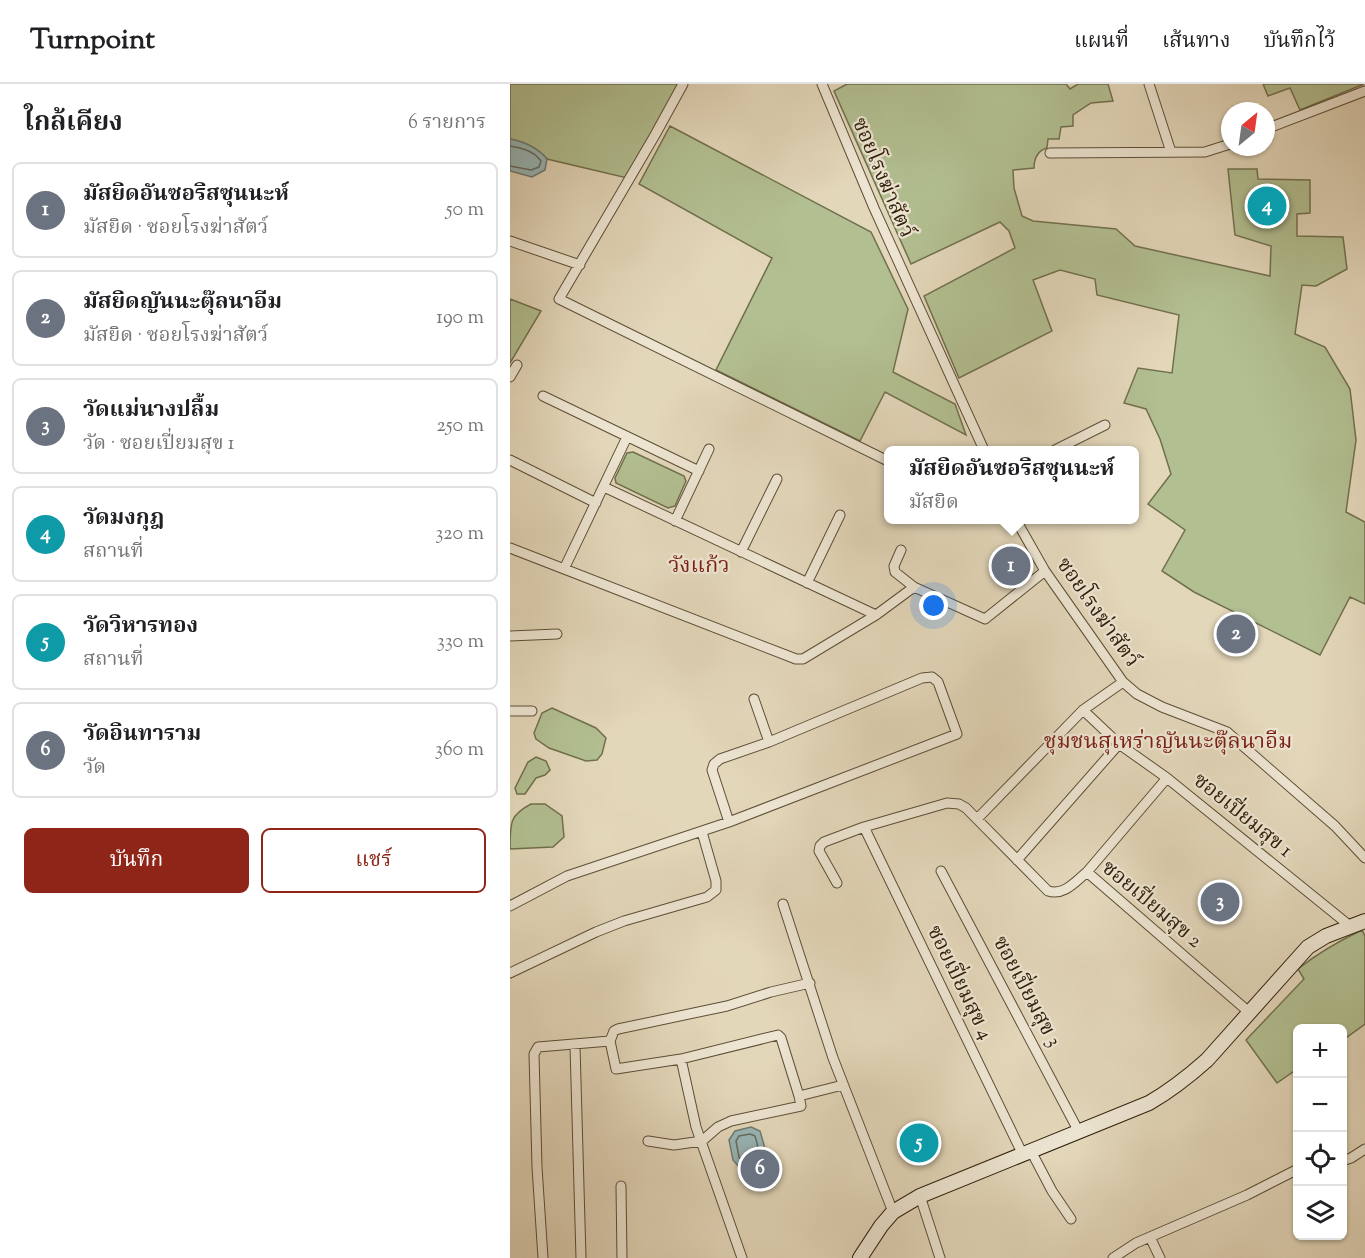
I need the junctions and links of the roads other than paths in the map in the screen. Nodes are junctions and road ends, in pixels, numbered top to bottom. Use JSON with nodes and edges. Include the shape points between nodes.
{"nodes":[{"id":1,"x":683,"y":84,"type":"edge"},
{"id":2,"x":822,"y":84,"type":"edge"},
{"id":3,"x":1149,"y":84,"type":"edge"},
{"id":4,"x":1365,"y":90,"type":"edge"},
{"id":5,"x":1275,"y":125,"type":"edge"},
{"id":6,"x":1221,"y":147,"type":"edge"},
{"id":7,"x":1171,"y":152,"type":"junction"},
{"id":8,"x":1050,"y":153,"type":"dead end"},
{"id":9,"x":510,"y":241,"type":"edge"},
{"id":10,"x":580,"y":265,"type":"junction"},
{"id":11,"x":517,"y":365,"type":"dead end"},
{"id":12,"x":510,"y":377,"type":"edge"},
{"id":13,"x":543,"y":396,"type":"dead end"},
{"id":14,"x":1106,"y":425,"type":"dead end"},
{"id":15,"x":627,"y":437,"type":"junction"},
{"id":16,"x":982,"y":446,"type":"edge"},
{"id":17,"x":1062,"y":446,"type":"edge"},
{"id":18,"x":710,"y":449,"type":"dead end"},
{"id":19,"x":884,"y":458,"type":"edge"},
{"id":20,"x":510,"y":460,"type":"edge"},
{"id":21,"x":699,"y":471,"type":"junction"},
{"id":22,"x":777,"y":479,"type":"dead end"},
{"id":23,"x":604,"y":487,"type":"junction"},
{"id":24,"x":596,"y":503,"type":"junction"},
{"id":25,"x":840,"y":515,"type":"dead end"},
{"id":26,"x":675,"y":520,"type":"junction"},
{"id":27,"x":1016,"y":524,"type":"edge"},
{"id":28,"x":510,"y":548,"type":"edge"},
{"id":29,"x":901,"y":550,"type":"dead end"},
{"id":30,"x":741,"y":552,"type":"junction"},
{"id":31,"x":564,"y":569,"type":"junction"},
{"id":32,"x":1044,"y":571,"type":"junction"},
{"id":33,"x":807,"y":583,"type":"junction"},
{"id":34,"x":915,"y":587,"type":"junction"},
{"id":35,"x":876,"y":615,"type":"junction"},
{"id":36,"x":557,"y":634,"type":"dead end"},
{"id":37,"x":510,"y":636,"type":"edge"},
{"id":38,"x":1123,"y":682,"type":"junction"},
{"id":39,"x":754,"y":699,"type":"dead end"},
{"id":40,"x":1083,"y":710,"type":"junction"},
{"id":41,"x":510,"y":711,"type":"edge"},
{"id":42,"x":532,"y":711,"type":"dead end"},
{"id":43,"x":769,"y":742,"type":"junction"},
{"id":44,"x":1119,"y":744,"type":"junction"},
{"id":45,"x":1167,"y":778,"type":"junction"},
{"id":46,"x":977,"y":819,"type":"junction"},
{"id":47,"x":729,"y":822,"type":"junction"},
{"id":48,"x":864,"y":827,"type":"junction"},
{"id":49,"x":702,"y":832,"type":"junction"},
{"id":50,"x":1365,"y":858,"type":"edge"},
{"id":51,"x":1017,"y":860,"type":"junction"},
{"id":52,"x":941,"y":871,"type":"dead end"},
{"id":53,"x":1087,"y":872,"type":"junction"},
{"id":54,"x":837,"y":883,"type":"dead end"},
{"id":55,"x":783,"y":904,"type":"dead end"},
{"id":56,"x":510,"y":906,"type":"edge"},
{"id":57,"x":1365,"y":922,"type":"edge"},
{"id":58,"x":1350,"y":926,"type":"junction"},
{"id":59,"x":510,"y":974,"type":"edge"},
{"id":60,"x":810,"y":983,"type":"junction"},
{"id":61,"x":1250,"y":1013,"type":"junction"},
{"id":62,"x":610,"y":1041,"type":"junction"},
{"id":63,"x":575,"y":1046,"type":"junction"},
{"id":64,"x":681,"y":1059,"type":"junction"},
{"id":65,"x":843,"y":1085,"type":"junction"},
{"id":66,"x":800,"y":1096,"type":"junction"},
{"id":67,"x":1079,"y":1132,"type":"junction"},
{"id":68,"x":648,"y":1141,"type":"dead end"},
{"id":69,"x":702,"y":1141,"type":"junction"},
{"id":70,"x":1365,"y":1149,"type":"edge"},
{"id":71,"x":1027,"y":1153,"type":"junction"},
{"id":72,"x":1347,"y":1159,"type":"edge"},
{"id":73,"x":1293,"y":1172,"type":"edge"},
{"id":74,"x":621,"y":1186,"type":"dead end"},
{"id":75,"x":920,"y":1196,"type":"junction"},
{"id":76,"x":893,"y":1212,"type":"junction"},
{"id":77,"x":1071,"y":1219,"type":"dead end"},
{"id":78,"x":1150,"y":1237,"type":"junction"},
{"id":79,"x":543,"y":1258,"type":"edge"},
{"id":80,"x":581,"y":1258,"type":"edge"},
{"id":81,"x":622,"y":1258,"type":"edge"},
{"id":82,"x":742,"y":1258,"type":"edge"},
{"id":83,"x":860,"y":1258,"type":"edge"},
{"id":84,"x":940,"y":1258,"type":"edge"},
{"id":85,"x":1113,"y":1258,"type":"edge"},
{"id":86,"x":1160,"y":1258,"type":"edge"}],
"edges":[{"from":1,"to":10,"type":"street"},
{"from":2,"to":16,"type":"street","name":"ซอยโรงฆ่าสัตว์"},
{"from":3,"to":7,"type":"street"},
{"from":4,"to":5,"type":"street"},
{"from":6,"to":7,"type":"street","via":[[1205,152]]},
{"from":7,"to":8,"type":"street"},
{"from":9,"to":10,"type":"street"},
{"from":10,"to":19,"type":"street","via":[[559,299]]},
{"from":11,"to":12,"type":"street"},
{"from":13,"to":15,"type":"street"},
{"from":14,"to":17,"type":"street"},
{"from":15,"to":21,"type":"street"},
{"from":15,"to":23,"type":"street"},
{"from":18,"to":21,"type":"street"},
{"from":20,"to":24,"type":"street"},
{"from":21,"to":26,"type":"street"},
{"from":22,"to":30,"type":"street"},
{"from":23,"to":24,"type":"street"},
{"from":23,"to":26,"type":"street"},
{"from":24,"to":31,"type":"street"},
{"from":25,"to":33,"type":"street"},
{"from":26,"to":30,"type":"street"},
{"from":27,"to":32,"type":"street","name":"ซอยโรงฆ่าสัตว์"},
{"from":28,"to":31,"type":"street"},
{"from":29,"to":34,"type":"street","via":[[895,572]]},
{"from":30,"to":33,"type":"street"},
{"from":31,"to":35,"type":"street","via":[[796,659],[809,657]]},
{"from":32,"to":34,"type":"street","via":[[985,620]]},
{"from":32,"to":38,"type":"street","name":"ซอยโรงฆ่าสัตว์"},
{"from":33,"to":35,"type":"street"},
{"from":34,"to":35,"type":"street"},
{"from":36,"to":37,"type":"street"},
{"from":38,"to":40,"type":"street"},
{"from":38,"to":50,"type":"street","name":"ซอยโรงฆ่าสัตว์","via":[[1162,707],[1227,732],[1335,826]]},
{"from":39,"to":43,"type":"street"},
{"from":40,"to":44,"type":"street","name":"ซอยเปี่ยมสุข 1"},
{"from":40,"to":46,"type":"street"},
{"from":41,"to":42,"type":"street"},
{"from":43,"to":47,"type":"street","via":[[714,764],[712,770]]},
{"from":43,"to":47,"type":"street","via":[[932,677],[938,682],[957,734]]},
{"from":44,"to":45,"type":"street","name":"ซอยเปี่ยมสุข 1"},
{"from":44,"to":51,"type":"street"},
{"from":45,"to":53,"type":"street"},
{"from":45,"to":58,"type":"street","name":"ซอยเปี่ยมสุข 1"},
{"from":46,"to":48,"type":"street","name":"ซอยเปี่ยมสุข 2","via":[[959,804],[947,803]]},
{"from":46,"to":51,"type":"street","name":"ซอยเปี่ยมสุข 2"},
{"from":47,"to":49,"type":"street"},
{"from":48,"to":54,"type":"street","name":"ซอยเปี่ยมสุข 2","via":[[820,846]]},
{"from":48,"to":71,"type":"street","name":"ซอยเปี่ยมสุข 4"},
{"from":49,"to":56,"type":"street","via":[[567,876]]},
{"from":49,"to":59,"type":"street","via":[[716,891],[596,932]]},
{"from":51,"to":53,"type":"street","name":"ซอยเปี่ยมสุข 2","via":[[1056,894]]},
{"from":52,"to":67,"type":"street","name":"ซอยเปี่ยมสุข 3"},
{"from":53,"to":61,"type":"street","name":"ซอยเปี่ยมสุข 2"},
{"from":55,"to":60,"type":"street"},
{"from":57,"to":58,"type":"main road"},
{"from":58,"to":61,"type":"main road","via":[[1308,946]]},
{"from":60,"to":62,"type":"street","via":[[727,1006],[618,1029]]},
{"from":60,"to":65,"type":"street"},
{"from":61,"to":67,"type":"main road","via":[[1199,1067],[1158,1097]]},
{"from":62,"to":63,"type":"street"},
{"from":62,"to":64,"type":"street","via":[[616,1069]]},
{"from":63,"to":79,"type":"street","via":[[538,1047],[534,1054]]},
{"from":63,"to":80,"type":"street"},
{"from":64,"to":66,"type":"street","via":[[778,1035]]},
{"from":64,"to":69,"type":"street"},
{"from":65,"to":66,"type":"street"},
{"from":65,"to":76,"type":"street"},
{"from":66,"to":69,"type":"street","via":[[799,1107],[731,1121]]},
{"from":67,"to":71,"type":"main road"},
{"from":68,"to":69,"type":"street","via":[[674,1145]]},
{"from":69,"to":82,"type":"street"},
{"from":70,"to":72,"type":"street"},
{"from":71,"to":75,"type":"main road"},
{"from":71,"to":77,"type":"street","name":"ซอยเปี่ยมสุข 4"},
{"from":73,"to":78,"type":"street"},
{"from":74,"to":81,"type":"street"},
{"from":75,"to":76,"type":"main road"},
{"from":75,"to":84,"type":"street"},
{"from":76,"to":83,"type":"main road"},
{"from":78,"to":85,"type":"street"},
{"from":78,"to":86,"type":"street"}]}
